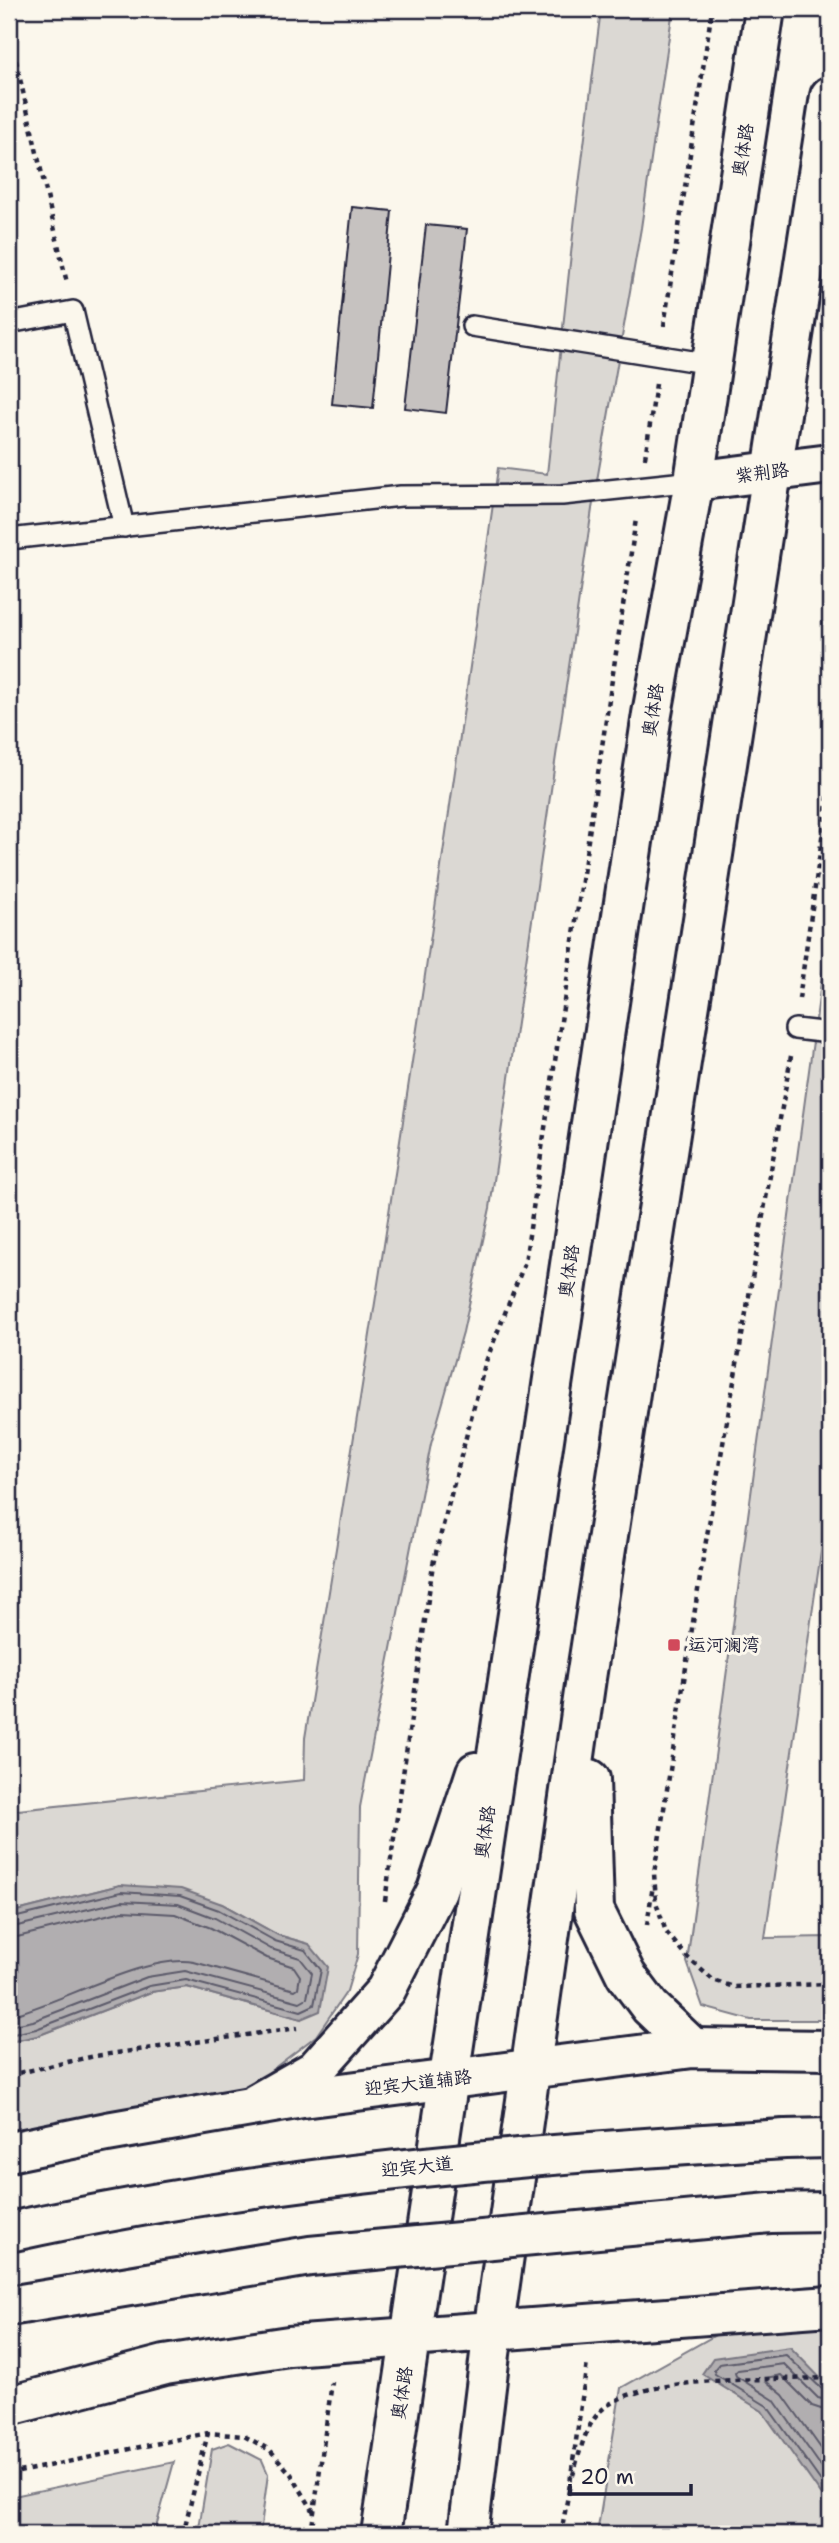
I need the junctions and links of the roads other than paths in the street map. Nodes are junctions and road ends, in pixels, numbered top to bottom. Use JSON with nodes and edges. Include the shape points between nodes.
{"nodes":[{"id":1,"x":765,"y":9,"type":"edge"},
{"id":2,"x":830,"y":96,"type":"edge"},
{"id":3,"x":9,"y":323,"type":"edge"},
{"id":4,"x":472,"y":326,"type":"dead end"},
{"id":5,"x":711,"y":364,"type":"junction"},
{"id":6,"x":830,"y":464,"type":"edge"},
{"id":7,"x":772,"y":471,"type":"junction"},
{"id":8,"x":694,"y":481,"type":"junction"},
{"id":9,"x":124,"y":527,"type":"junction"},
{"id":10,"x":9,"y":540,"type":"edge"},
{"id":11,"x":795,"y":1029,"type":"road end"},
{"id":12,"x":830,"y":1033,"type":"edge"},
{"id":13,"x":510,"y":1670,"type":"junction"},
{"id":14,"x":586,"y":1678,"type":"junction"},
{"id":15,"x":693,"y":2048,"type":"junction"},
{"id":16,"x":830,"y":2050,"type":"edge"},
{"id":17,"x":530,"y":2069,"type":"junction"},
{"id":18,"x":450,"y":2080,"type":"junction"},
{"id":19,"x":251,"y":2107,"type":"junction"},
{"id":20,"x":830,"y":2138,"type":"edge"},
{"id":21,"x":9,"y":2152,"type":"edge"},
{"id":22,"x":830,"y":2212,"type":"edge"},
{"id":23,"x":9,"y":2232,"type":"edge"},
{"id":24,"x":9,"y":2306,"type":"edge"},
{"id":25,"x":830,"y":2306,"type":"edge"},
{"id":26,"x":493,"y":2332,"type":"junction"},
{"id":27,"x":410,"y":2337,"type":"junction"},
{"id":28,"x":9,"y":2406,"type":"edge"},
{"id":29,"x":381,"y":2534,"type":"edge"},
{"id":30,"x":468,"y":2534,"type":"edge"}],
"edges":[{"from":1,"to":5,"type":"main road","name":"奥体路"},
{"from":2,"to":7,"type":"main road"},
{"from":3,"to":9,"type":"lane","via":[[73,311]]},
{"from":4,"to":5,"type":"lane"},
{"from":5,"to":8,"type":"main road","name":"奥体路"},
{"from":6,"to":7,"type":"main road","name":"紫荆路"},
{"from":7,"to":8,"type":"main road","name":"紫荆路"},
{"from":7,"to":14,"type":"main road"},
{"from":8,"to":9,"type":"lane","via":[[562,495],[401,496]]},
{"from":8,"to":13,"type":"main road","name":"奥体路","via":[[652,714]]},
{"from":9,"to":10,"type":"lane"},
{"from":11,"to":12,"type":"lane"},
{"from":13,"to":18,"type":"main road","name":"奥体路"},
{"from":13,"to":19,"type":"main road","via":[[437,1890],[386,1990],[315,2070]]},
{"from":14,"to":15,"type":"main road","via":[[594,1910],[626,1975],[650,2007]]},
{"from":14,"to":17,"type":"main road"},
{"from":15,"to":16,"type":"main road","name":"迎宾大道辅路"},
{"from":15,"to":17,"type":"main road","name":"迎宾大道辅路"},
{"from":17,"to":18,"type":"main road","name":"迎宾大道辅路"},
{"from":17,"to":26,"type":"main road"},
{"from":18,"to":19,"type":"main road","name":"迎宾大道辅路"},
{"from":18,"to":27,"type":"main road","name":"奥体路"},
{"from":19,"to":21,"type":"main road","name":"迎宾大道辅路"},
{"from":20,"to":23,"type":"main road","name":"迎宾大道","bridge":true,"via":[[614,2149],[420,2166],[279,2185]]},
{"from":22,"to":24,"type":"main road","bridge":true,"via":[[770,2213],[310,2256]]},
{"from":25,"to":26,"type":"main road"},
{"from":26,"to":27,"type":"main road"},
{"from":26,"to":30,"type":"main road"},
{"from":27,"to":28,"type":"main road","via":[[289,2346],[165,2365]]},
{"from":27,"to":29,"type":"main road","name":"奥体路"}]}
